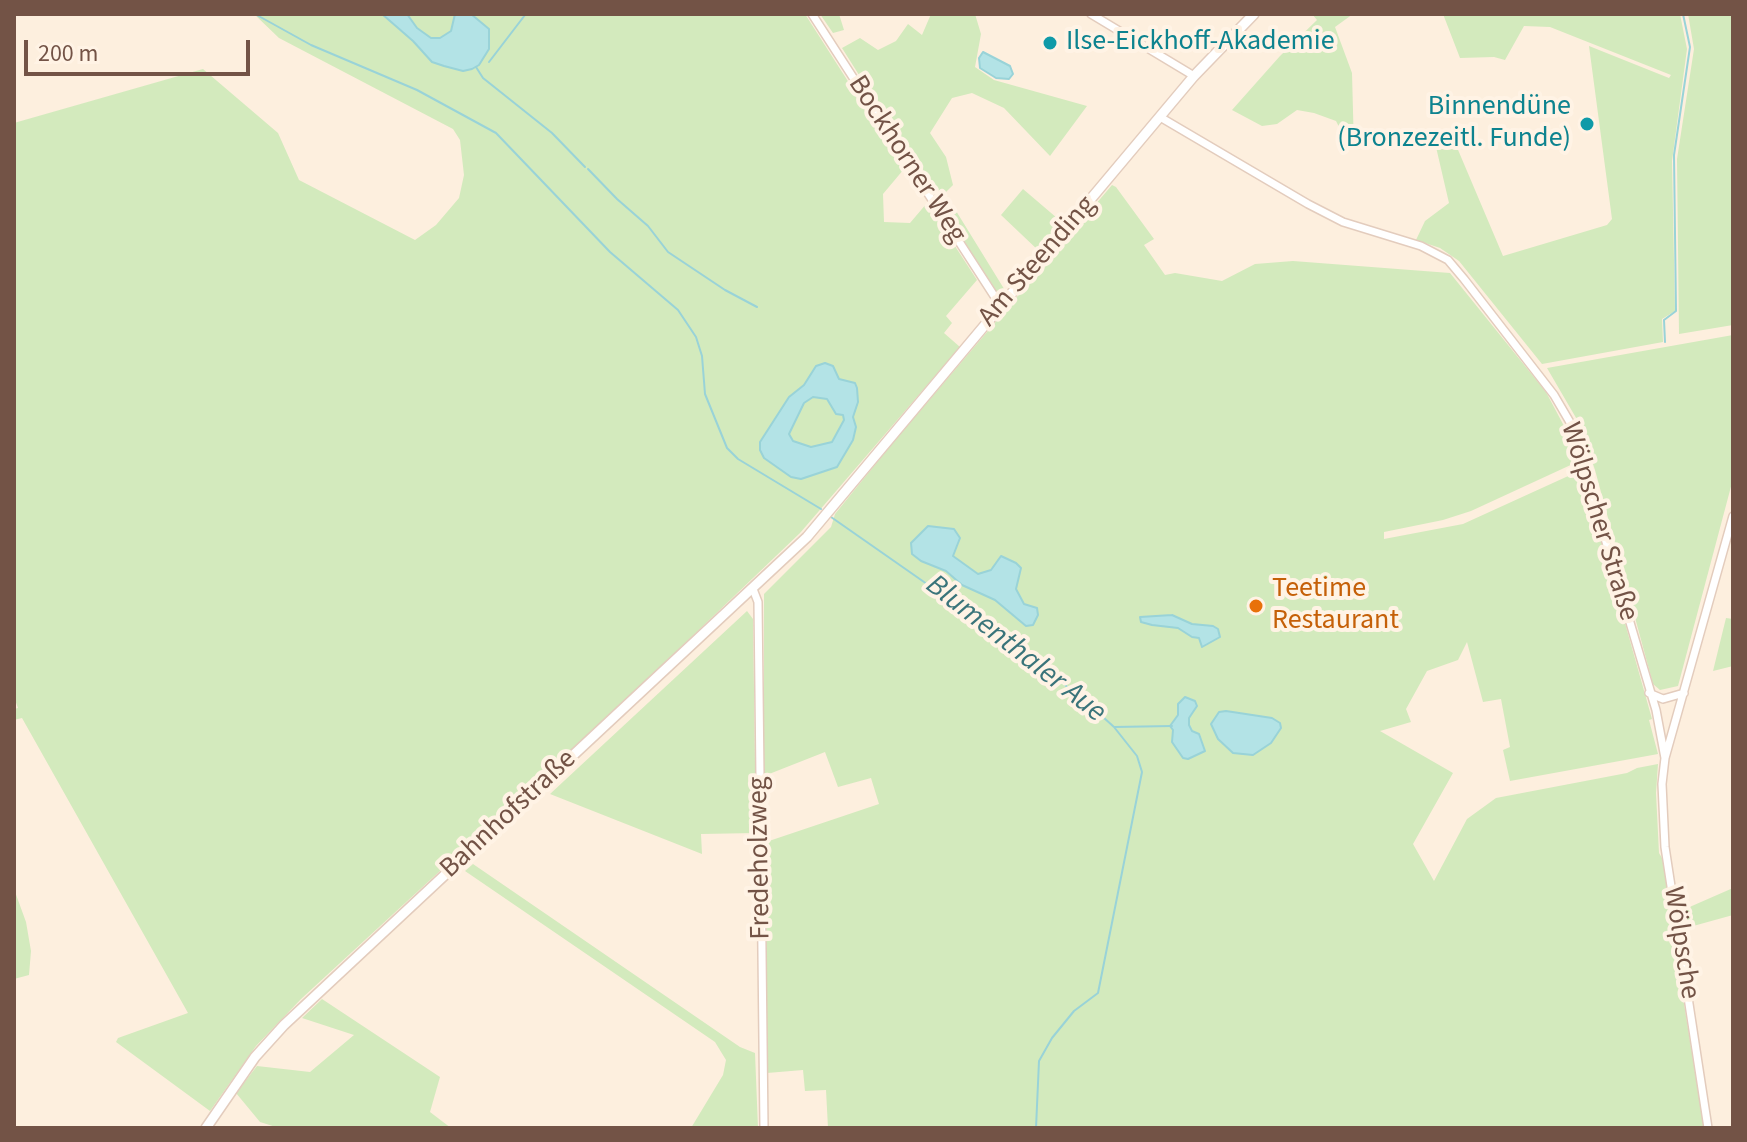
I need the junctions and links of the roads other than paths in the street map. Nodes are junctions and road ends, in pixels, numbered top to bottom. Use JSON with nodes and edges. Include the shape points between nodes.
{"nodes":[{"id":1,"x":812,"y":14,"type":"edge"},
{"id":2,"x":1091,"y":14,"type":"edge"},
{"id":3,"x":1254,"y":14,"type":"edge"},
{"id":4,"x":1194,"y":76,"type":"junction"},
{"id":5,"x":1160,"y":117,"type":"junction"},
{"id":6,"x":1000,"y":305,"type":"junction"},
{"id":7,"x":826,"y":515,"type":"joint"},
{"id":8,"x":1733,"y":516,"type":"edge"},
{"id":9,"x":753,"y":589,"type":"junction"},
{"id":10,"x":1649,"y":693,"type":"junction"},
{"id":11,"x":1684,"y":693,"type":"junction"},
{"id":12,"x":1665,"y":758,"type":"junction"},
{"id":13,"x":206,"y":1128,"type":"edge"},
{"id":14,"x":764,"y":1128,"type":"edge"},
{"id":15,"x":1708,"y":1128,"type":"edge"}],
"edges":[{"from":1,"to":6,"type":"street","name":"Bockhorner Weg"},
{"from":2,"to":4,"type":"street"},
{"from":3,"to":4,"type":"street","name":"Am Steending"},
{"from":4,"to":5,"type":"street","name":"Am Steending"},
{"from":5,"to":6,"type":"street","name":"Am Steending"},
{"from":5,"to":10,"type":"street","name":"Wölpscher Straße","via":[[1343,222],[1448,260],[1571,424]]},
{"from":6,"to":7,"type":"street","name":"Am Steending"},
{"from":7,"to":9,"type":"street","name":"Bahnhofstraße"},
{"from":8,"to":11,"type":"street"},
{"from":9,"to":13,"type":"street","name":"Bahnhofstraße","via":[[284,1025]]},
{"from":9,"to":14,"type":"street","name":"Fredeholzweg","via":[[758,602]]},
{"from":10,"to":11,"type":"street","via":[[1663,699]]},
{"from":10,"to":12,"type":"street","name":"Wölpscher Straße"},
{"from":11,"to":12,"type":"street"},
{"from":12,"to":15,"type":"street","name":"Wölpsche","via":[[1665,847]]}]}
